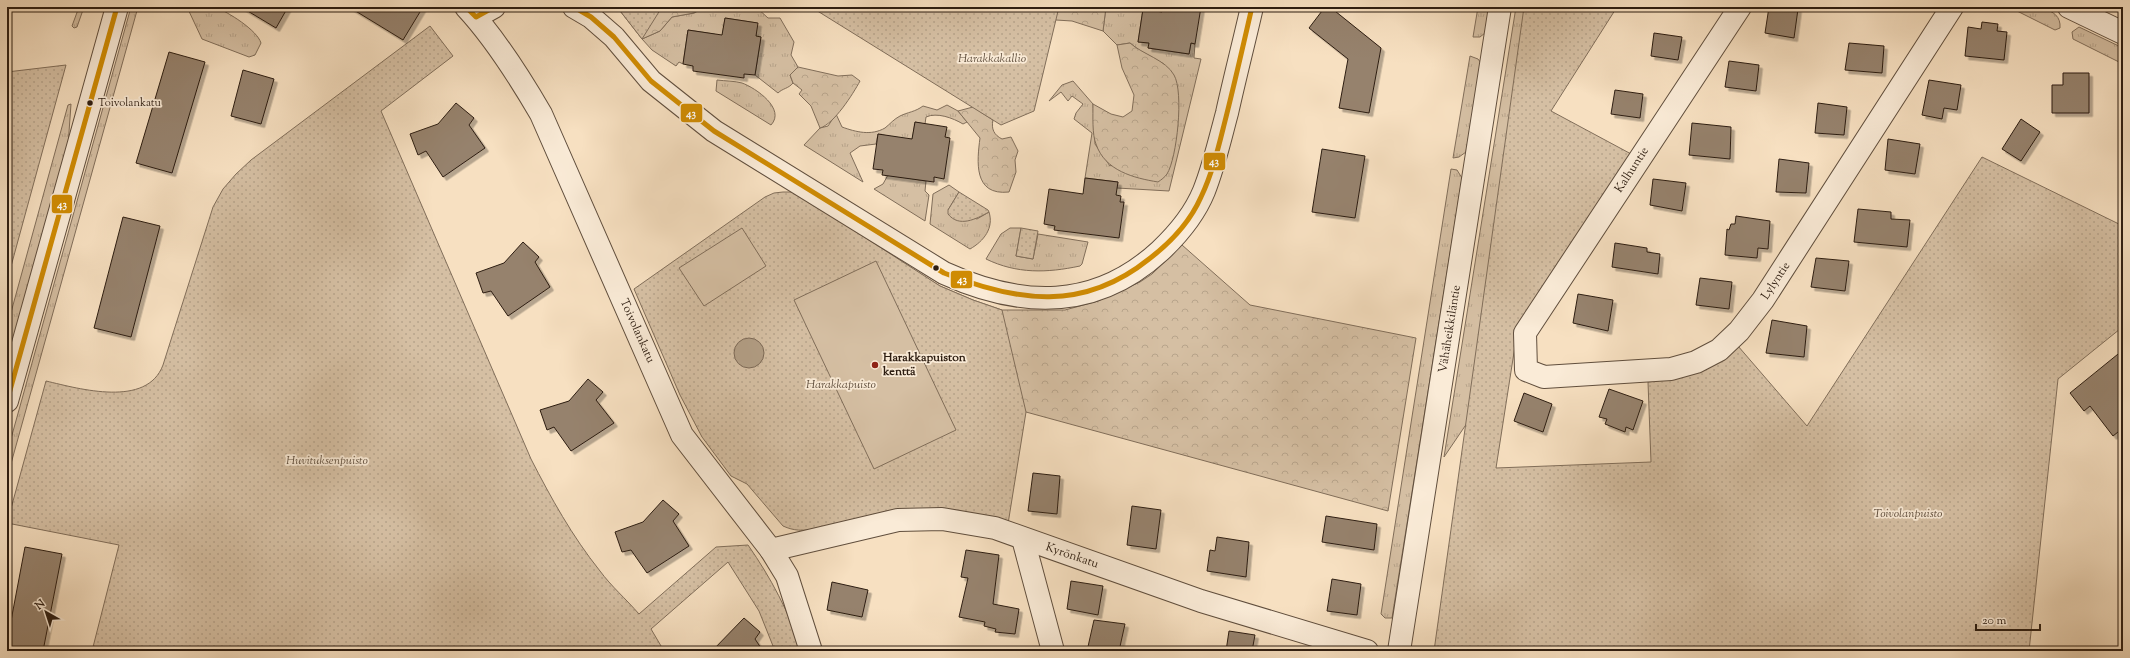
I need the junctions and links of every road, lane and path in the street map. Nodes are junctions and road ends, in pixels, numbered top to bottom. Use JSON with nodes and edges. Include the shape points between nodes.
{"nodes":[{"id":1,"x":117,"y":7,"type":"edge"},
{"id":2,"x":574,"y":7,"type":"edge"},
{"id":3,"x":1252,"y":7,"type":"edge"},
{"id":4,"x":1500,"y":7,"type":"edge"},
{"id":5,"x":1740,"y":7,"type":"edge"},
{"id":6,"x":1952,"y":7,"type":"edge"},
{"id":7,"x":2069,"y":7,"type":"edge"},
{"id":8,"x":479,"y":10,"type":"edge"},
{"id":9,"x":2123,"y":33,"type":"edge"},
{"id":10,"x":1525,"y":333,"type":"joint"},
{"id":11,"x":7,"y":401,"type":"edge"},
{"id":12,"x":1023,"y":539,"type":"junction"},
{"id":13,"x":771,"y":550,"type":"junction"},
{"id":14,"x":811,"y":651,"type":"edge"},
{"id":15,"x":1053,"y":651,"type":"edge"},
{"id":16,"x":1368,"y":651,"type":"edge"},
{"id":17,"x":1399,"y":651,"type":"edge"}],
"edges":[{"from":1,"to":11,"type":"street"},
{"from":2,"to":3,"type":"street","via":[[591,17],[614,37],[651,80],[714,131],[944,273],[986,290],[1009,295],[1058,299],[1078,297],[1101,290],[1134,272],[1166,245],[1192,211],[1203,192],[1217,153]]},
{"from":4,"to":17,"type":"street","name":"Vähäheikkiläntie"},
{"from":5,"to":10,"type":"street","name":"Kalhuntie"},
{"from":6,"to":10,"type":"street","name":"Lylyntie","via":[[1760,305],[1719,350],[1696,362],[1671,369],[1544,377],[1526,370]]},
{"from":7,"to":9,"type":"street"},
{"from":8,"to":13,"type":"street","name":"Toivolankatu","via":[[541,114],[682,435]]},
{"from":12,"to":13,"type":"street","name":"Kyrönkatu","via":[[995,528],[942,519],[898,520]]},
{"from":12,"to":15,"type":"street"},
{"from":12,"to":16,"type":"street","name":"Kyrönkatu","via":[[1201,601]]},
{"from":13,"to":14,"type":"street","name":"Toivolankatu","via":[[787,576]]}]}
